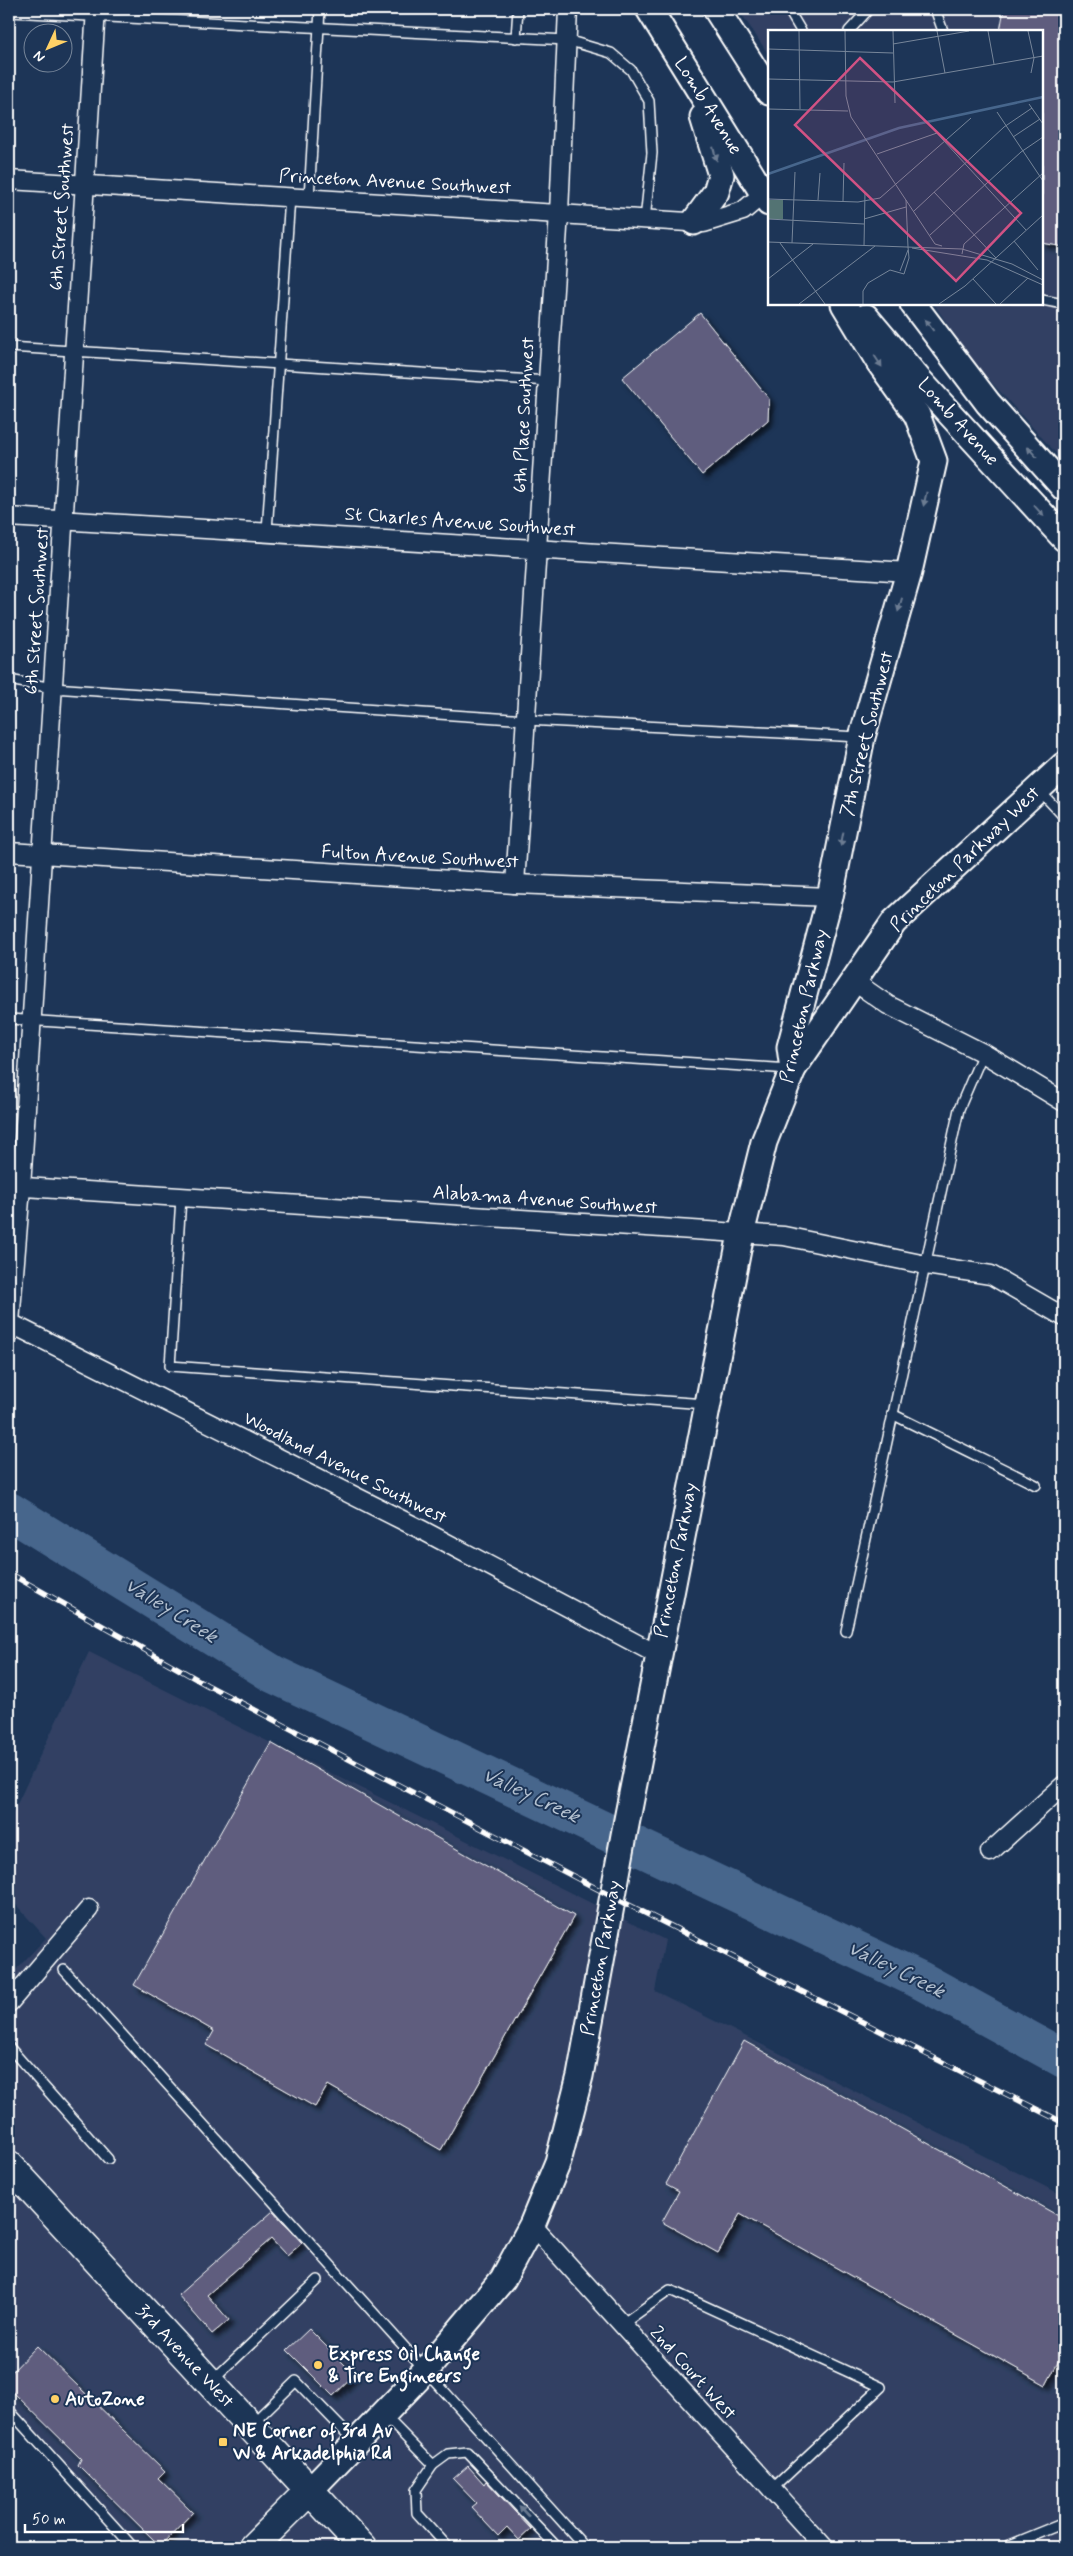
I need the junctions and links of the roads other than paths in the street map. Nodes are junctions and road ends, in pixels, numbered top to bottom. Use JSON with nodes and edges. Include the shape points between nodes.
{"nodes":[{"id":1,"x":320,"y":9,"type":"edge"},
{"id":2,"x":518,"y":9,"type":"edge"},
{"id":3,"x":568,"y":9,"type":"edge"},
{"id":4,"x":649,"y":9,"type":"edge"},
{"id":5,"x":716,"y":9,"type":"edge"},
{"id":6,"x":737,"y":9,"type":"edge"},
{"id":7,"x":788,"y":9,"type":"edge"},
{"id":8,"x":869,"y":9,"type":"edge"},
{"id":9,"x":935,"y":9,"type":"edge"},
{"id":10,"x":9,"y":12,"type":"edge"},
{"id":11,"x":96,"y":13,"type":"edge"},
{"id":12,"x":319,"y":29,"type":"junction"},
{"id":13,"x":800,"y":30,"type":"edge"},
{"id":14,"x":850,"y":30,"type":"edge"},
{"id":15,"x":944,"y":30,"type":"edge"},
{"id":16,"x":516,"y":38,"type":"junction"},
{"id":17,"x":567,"y":40,"type":"junction"},
{"id":18,"x":746,"y":55,"type":"junction"},
{"id":19,"x":679,"y":59,"type":"junction"},
{"id":20,"x":768,"y":90,"type":"edge"},
{"id":21,"x":9,"y":180,"type":"edge"},
{"id":22,"x":85,"y":185,"type":"junction"},
{"id":23,"x":767,"y":196,"type":"edge"},
{"id":24,"x":290,"y":197,"type":"junction"},
{"id":25,"x":309,"y":198,"type":"junction"},
{"id":26,"x":559,"y":213,"type":"junction"},
{"id":27,"x":645,"y":220,"type":"junction"},
{"id":28,"x":694,"y":222,"type":"junction"},
{"id":29,"x":1043,"y":300,"type":"edge"},
{"id":30,"x":1064,"y":304,"type":"edge"},
{"id":31,"x":845,"y":305,"type":"edge"},
{"id":32,"x":856,"y":305,"type":"edge"},
{"id":33,"x":914,"y":305,"type":"edge"},
{"id":34,"x":9,"y":347,"type":"edge"},
{"id":35,"x":74,"y":350,"type":"junction"},
{"id":36,"x":279,"y":363,"type":"junction"},
{"id":37,"x":548,"y":381,"type":"junction"},
{"id":38,"x":1064,"y":488,"type":"edge"},
{"id":39,"x":9,"y":517,"type":"edge"},
{"id":40,"x":64,"y":520,"type":"junction"},
{"id":41,"x":267,"y":531,"type":"junction"},
{"id":42,"x":1064,"y":538,"type":"edge"},
{"id":43,"x":538,"y":547,"type":"junction"},
{"id":44,"x":909,"y":572,"type":"junction"},
{"id":45,"x":9,"y":680,"type":"edge"},
{"id":46,"x":53,"y":688,"type":"junction"},
{"id":47,"x":526,"y":720,"type":"junction"},
{"id":48,"x":862,"y":737,"type":"junction"},
{"id":49,"x":1064,"y":765,"type":"edge"},
{"id":50,"x":1038,"y":789,"type":"junction"},
{"id":51,"x":1064,"y":817,"type":"edge"},
{"id":52,"x":9,"y":852,"type":"edge"},
{"id":53,"x":42,"y":854,"type":"junction"},
{"id":54,"x":514,"y":884,"type":"junction"},
{"id":55,"x":830,"y":897,"type":"junction"},
{"id":56,"x":852,"y":980,"type":"junction"},
{"id":57,"x":9,"y":1018,"type":"edge"},
{"id":58,"x":32,"y":1020,"type":"junction"},
{"id":59,"x":983,"y":1053,"type":"junction"},
{"id":60,"x":793,"y":1069,"type":"junction"},
{"id":61,"x":1064,"y":1102,"type":"edge"},
{"id":62,"x":15,"y":1187,"type":"edge"},
{"id":63,"x":181,"y":1198,"type":"junction"},
{"id":64,"x":741,"y":1234,"type":"junction"},
{"id":65,"x":926,"y":1265,"type":"junction"},
{"id":66,"x":1064,"y":1317,"type":"edge"},
{"id":67,"x":10,"y":1329,"type":"edge"},
{"id":68,"x":706,"y":1404,"type":"junction"},
{"id":69,"x":892,"y":1414,"type":"junction"},
{"id":70,"x":1036,"y":1485,"type":"dead end"},
{"id":71,"x":846,"y":1631,"type":"dead end"},
{"id":72,"x":658,"y":1655,"type":"junction"},
{"id":73,"x":1064,"y":1785,"type":"edge"},
{"id":74,"x":990,"y":1852,"type":"dead end"},
{"id":75,"x":89,"y":1909,"type":"dead end"},
{"id":76,"x":64,"y":1970,"type":"dead end"},
{"id":77,"x":9,"y":2003,"type":"edge"},
{"id":78,"x":9,"y":2048,"type":"edge"},
{"id":79,"x":108,"y":2159,"type":"dead end"},
{"id":80,"x":9,"y":2166,"type":"edge"},
{"id":81,"x":532,"y":2226,"type":"junction"},
{"id":82,"x":318,"y":2280,"type":"dead end"},
{"id":83,"x":621,"y":2325,"type":"junction"},
{"id":84,"x":426,"y":2370,"type":"junction"},
{"id":85,"x":210,"y":2383,"type":"junction"},
{"id":86,"x":9,"y":2410,"type":"edge"},
{"id":87,"x":383,"y":2414,"type":"junction"},
{"id":88,"x":250,"y":2426,"type":"junction"},
{"id":89,"x":356,"y":2442,"type":"junction"},
{"id":90,"x":434,"y":2465,"type":"junction"},
{"id":91,"x":310,"y":2490,"type":"junction"},
{"id":92,"x":771,"y":2490,"type":"junction"},
{"id":93,"x":1064,"y":2523,"type":"edge"},
{"id":94,"x":133,"y":2547,"type":"edge"},
{"id":95,"x":253,"y":2547,"type":"edge"},
{"id":96,"x":362,"y":2547,"type":"edge"},
{"id":97,"x":448,"y":2547,"type":"edge"},
{"id":98,"x":557,"y":2547,"type":"edge"},
{"id":99,"x":585,"y":2547,"type":"edge"},
{"id":100,"x":824,"y":2547,"type":"edge"},
{"id":101,"x":1005,"y":2547,"type":"edge"}],
"edges":[{"from":1,"to":12,"type":"lane"},
{"from":2,"to":16,"type":"lane"},
{"from":3,"to":17,"type":"street","name":"6th Place Southwest"},
{"from":4,"to":19,"type":"main road","name":"Lomb Avenue"},
{"from":5,"to":18,"type":"main road"},
{"from":6,"to":18,"type":"main road"},
{"from":7,"to":13,"type":"lane"},
{"from":8,"to":14,"type":"lane"},
{"from":9,"to":15,"type":"lane"},
{"from":10,"to":11,"type":"lane"},
{"from":11,"to":12,"type":"lane"},
{"from":11,"to":22,"type":"street","name":"6th Street Southwest"},
{"from":12,"to":16,"type":"lane"},
{"from":12,"to":25,"type":"lane"},
{"from":16,"to":17,"type":"lane"},
{"from":17,"to":26,"type":"street","name":"6th Place Southwest"},
{"from":17,"to":27,"type":"lane","via":[[611,53],[631,70],[649,101],[652,153]]},
{"from":18,"to":20,"type":"main road"},
{"from":19,"to":23,"type":"main road","name":"Lomb Avenue"},
{"from":19,"to":28,"type":"main road","one_way":true,"via":[[702,114],[720,175],[716,192]]},
{"from":21,"to":22,"type":"street","name":"Princeton Avenue Southwest"},
{"from":22,"to":24,"type":"street","name":"Princeton Avenue Southwest"},
{"from":22,"to":35,"type":"street","name":"6th Street Southwest"},
{"from":23,"to":28,"type":"street","name":"Princeton Avenue Southwest","via":[[743,211],[704,223]]},
{"from":24,"to":25,"type":"street","name":"Princeton Avenue Southwest"},
{"from":24,"to":36,"type":"lane"},
{"from":25,"to":26,"type":"street","name":"Princeton Avenue Southwest"},
{"from":26,"to":27,"type":"street","name":"Princeton Avenue Southwest"},
{"from":26,"to":37,"type":"street","name":"6th Place Southwest"},
{"from":27,"to":28,"type":"street","name":"Princeton Avenue Southwest"},
{"from":29,"to":30,"type":"lane"},
{"from":31,"to":44,"type":"main road","name":"7th Street Southwest","one_way":true,"via":[[879,362],[917,415],[934,462]]},
{"from":32,"to":42,"type":"main road","name":"Lomb Avenue","one_way":true,"via":[[920,381]]},
{"from":38,"to":33,"type":"main road","name":"Lomb Avenue","one_way":true,"via":[[988,403]]},
{"from":34,"to":35,"type":"lane"},
{"from":35,"to":36,"type":"lane"},
{"from":35,"to":40,"type":"street","name":"6th Street Southwest"},
{"from":36,"to":37,"type":"lane"},
{"from":36,"to":41,"type":"lane"},
{"from":37,"to":43,"type":"street","name":"6th Place Southwest"},
{"from":39,"to":40,"type":"street","name":"St Charles Avenue Southwest"},
{"from":40,"to":41,"type":"street","name":"St Charles Avenue Southwest"},
{"from":40,"to":46,"type":"street","name":"6th Street Southwest"},
{"from":41,"to":43,"type":"street","name":"St Charles Avenue Southwest"},
{"from":43,"to":44,"type":"street","name":"St Charles Avenue Southwest"},
{"from":43,"to":47,"type":"street","name":"6th Place Southwest"},
{"from":44,"to":48,"type":"main road","name":"7th Street Southwest","one_way":true},
{"from":45,"to":46,"type":"lane"},
{"from":46,"to":47,"type":"lane"},
{"from":46,"to":53,"type":"street","name":"6th Street Southwest"},
{"from":47,"to":48,"type":"lane"},
{"from":47,"to":54,"type":"street","name":"6th Place Southwest"},
{"from":48,"to":55,"type":"main road","name":"7th Street Southwest","one_way":true},
{"from":49,"to":50,"type":"main road","name":"Princeton Parkway West"},
{"from":50,"to":51,"type":"lane"},
{"from":50,"to":56,"type":"main road","name":"Princeton Parkway West","via":[[894,922]]},
{"from":52,"to":53,"type":"street","name":"Fulton Avenue Southwest"},
{"from":53,"to":54,"type":"street","name":"Fulton Avenue Southwest"},
{"from":53,"to":58,"type":"street","name":"6th Street Southwest"},
{"from":54,"to":55,"type":"street","name":"Fulton Avenue Southwest"},
{"from":55,"to":60,"type":"main road","name":"Princeton Parkway","via":[[790,1047]]},
{"from":56,"to":59,"type":"street","via":[[888,1006]]},
{"from":56,"to":60,"type":"main road","name":"Princeton Parkway West"},
{"from":57,"to":58,"type":"lane"},
{"from":58,"to":60,"type":"lane"},
{"from":58,"to":62,"type":"street","name":"6th Street Southwest"},
{"from":59,"to":61,"type":"street"},
{"from":59,"to":65,"type":"lane","via":[[959,1109]]},
{"from":60,"to":64,"type":"main road","name":"Princeton Parkway","via":[[764,1142]]},
{"from":62,"to":63,"type":"street","name":"Alabama Avenue Southwest"},
{"from":62,"to":67,"type":"street","name":"6th Street Southwest"},
{"from":63,"to":64,"type":"street","name":"Alabama Avenue Southwest"},
{"from":63,"to":68,"type":"lane","via":[[170,1366]]},
{"from":64,"to":65,"type":"street","name":"Alabama Avenue Southwest","via":[[784,1236]]},
{"from":64,"to":68,"type":"main road","name":"Princeton Parkway"},
{"from":65,"to":66,"type":"street","name":"Alabama Avenue Southwest","via":[[991,1275]]},
{"from":65,"to":69,"type":"lane"},
{"from":67,"to":72,"type":"street","name":"Woodland Avenue Southwest","via":[[422,1530]]},
{"from":68,"to":72,"type":"main road","name":"Princeton Parkway"},
{"from":69,"to":70,"type":"lane"},
{"from":69,"to":71,"type":"lane"},
{"from":72,"to":81,"type":"main road","name":"Princeton Parkway","via":[[580,2076],[558,2162]]},
{"from":73,"to":74,"type":"street"},
{"from":75,"to":77,"type":"street"},
{"from":76,"to":84,"type":"lane"},
{"from":78,"to":79,"type":"lane"},
{"from":80,"to":85,"type":"main road","name":"3rd Avenue West"},
{"from":81,"to":83,"type":"street","name":"2nd Court West"},
{"from":81,"to":84,"type":"main road","name":"Princeton Parkway","via":[[503,2279]]},
{"from":82,"to":85,"type":"lane"},
{"from":83,"to":92,"type":"street","name":"2nd Court West"},
{"from":83,"to":92,"type":"lane","via":[[670,2290],[882,2387]]},
{"from":84,"to":87,"type":"main road","name":"Princeton Parkway"},
{"from":84,"to":99,"type":"lane"},
{"from":85,"to":88,"type":"main road","name":"3rd Avenue West"},
{"from":86,"to":94,"type":"lane"},
{"from":87,"to":89,"type":"main road","name":"Princeton Parkway"},
{"from":87,"to":90,"type":"lane"},
{"from":88,"to":89,"type":"lane","via":[[296,2381]]},
{"from":88,"to":91,"type":"main road","name":"3rd Avenue West"},
{"from":89,"to":91,"type":"main road","name":"Princeton Parkway"},
{"from":90,"to":97,"type":"lane","via":[[416,2490],[417,2513]]},
{"from":98,"to":90,"type":"lane","one_way":true,"via":[[467,2452],[448,2454]]},
{"from":91,"to":95,"type":"main road"},
{"from":91,"to":96,"type":"main road","name":"3rd Avenue West"},
{"from":92,"to":100,"type":"street","name":"2nd Court West"},
{"from":93,"to":101,"type":"lane"}]}
